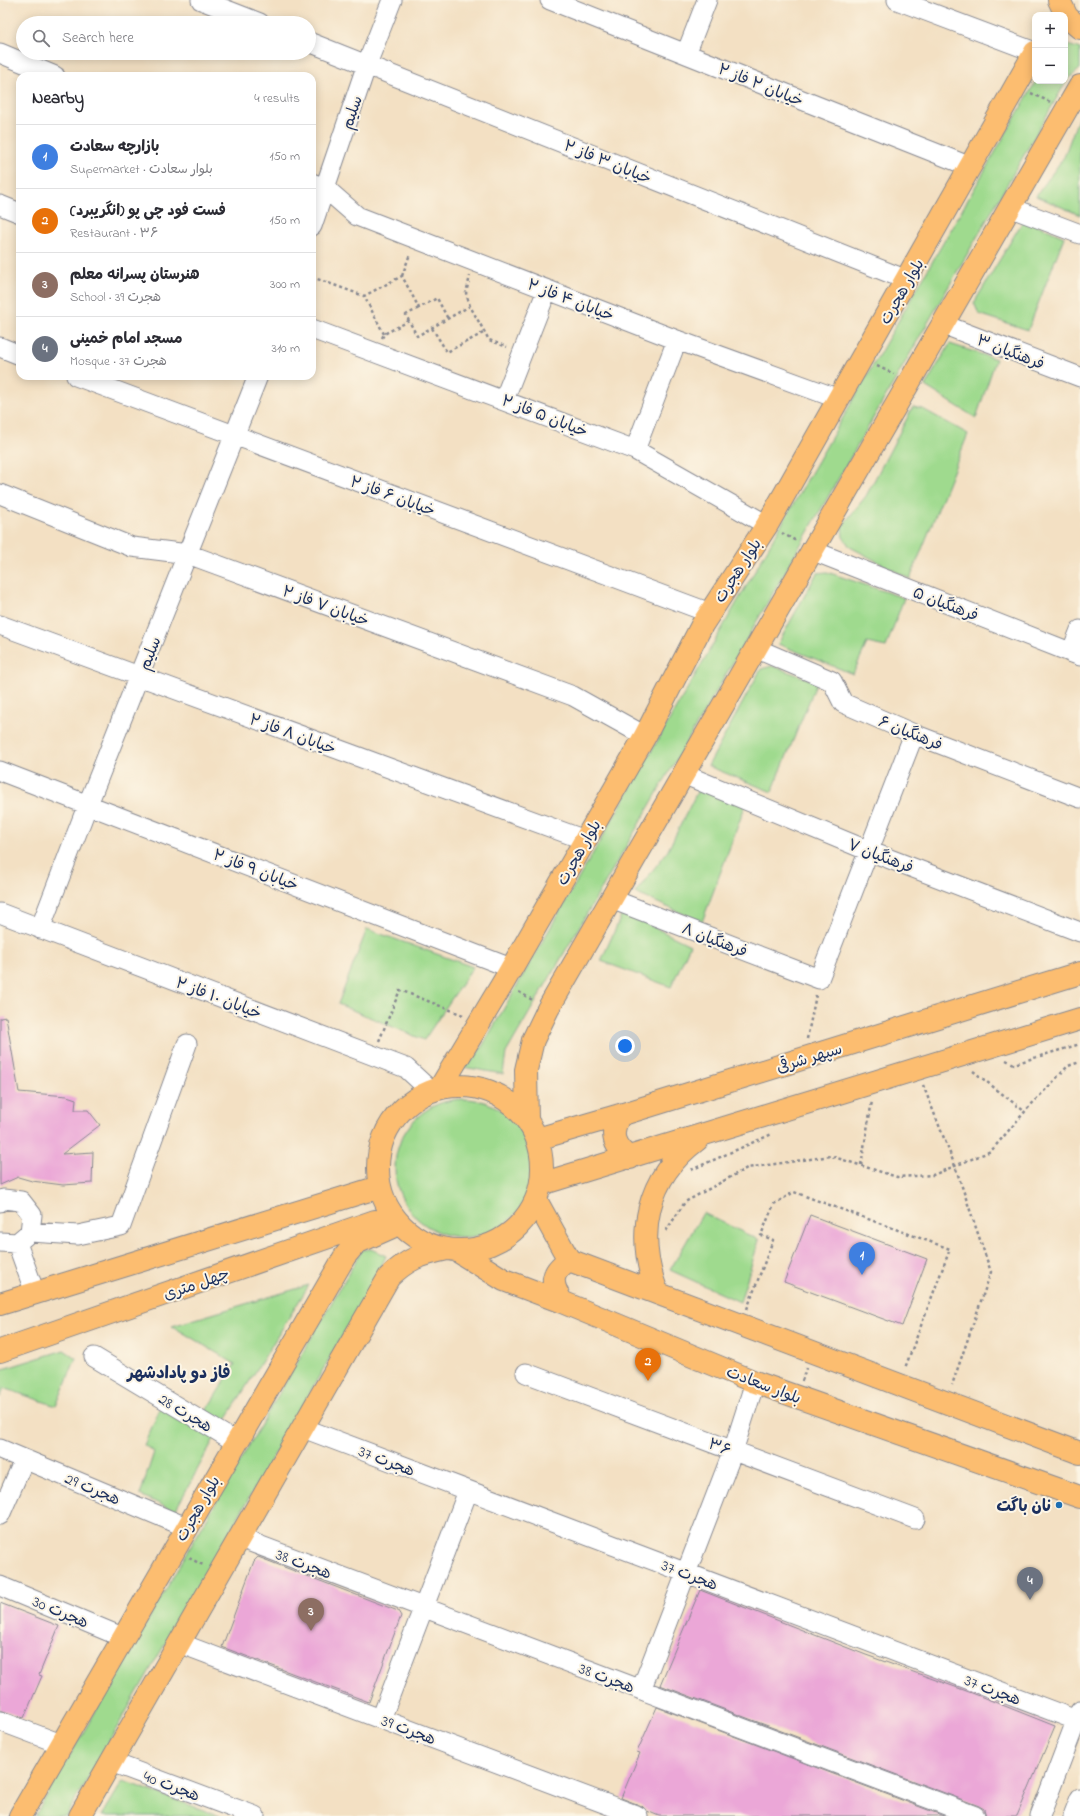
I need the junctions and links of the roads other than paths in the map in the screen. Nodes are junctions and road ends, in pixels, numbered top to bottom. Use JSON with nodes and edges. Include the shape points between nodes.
{"nodes":[{"id":1,"x":201,"y":0,"type":"edge"},
{"id":2,"x":392,"y":0,"type":"edge"},
{"id":3,"x":550,"y":0,"type":"edge"},
{"id":4,"x":707,"y":0,"type":"edge"},
{"id":5,"x":897,"y":0,"type":"edge"},
{"id":6,"x":1056,"y":0,"type":"edge"},
{"id":7,"x":1059,"y":0,"type":"edge"},
{"id":8,"x":1051,"y":12,"type":"edge"},
{"id":9,"x":242,"y":16,"type":"edge"},
{"id":10,"x":1080,"y":28,"type":"edge"},
{"id":11,"x":316,"y":45,"type":"edge"},
{"id":12,"x":1032,"y":51,"type":"edge"},
{"id":13,"x":0,"y":53,"type":"edge"},
{"id":14,"x":686,"y":54,"type":"junction"},
{"id":15,"x":1032,"y":58,"type":"edge"},
{"id":16,"x":16,"y":60,"type":"edge"},
{"id":17,"x":17,"y":60,"type":"edge"},
{"id":18,"x":367,"y":64,"type":"junction"},
{"id":19,"x":45,"y":72,"type":"edge"},
{"id":20,"x":1075,"y":98,"type":"edge"},
{"id":21,"x":971,"y":167,"type":"junction"},
{"id":22,"x":318,"y":186,"type":"edge"},
{"id":23,"x":316,"y":199,"type":"edge"},
{"id":24,"x":0,"y":205,"type":"edge"},
{"id":25,"x":1009,"y":207,"type":"junction"},
{"id":26,"x":16,"y":211,"type":"edge"},
{"id":27,"x":1080,"y":234,"type":"edge"},
{"id":28,"x":907,"y":280,"type":"junction"},
{"id":29,"x":548,"y":290,"type":"junction"},
{"id":30,"x":942,"y":324,"type":"junction"},
{"id":31,"x":316,"y":330,"type":"edge"},
{"id":32,"x":678,"y":340,"type":"junction"},
{"id":33,"x":0,"y":348,"type":"edge"},
{"id":34,"x":16,"y":354,"type":"edge"},
{"id":35,"x":1080,"y":377,"type":"edge"},
{"id":36,"x":87,"y":380,"type":"edge"},
{"id":37,"x":256,"y":380,"type":"edge"},
{"id":38,"x":839,"y":399,"type":"junction"},
{"id":39,"x":504,"y":400,"type":"junction"},
{"id":40,"x":234,"y":436,"type":"junction"},
{"id":41,"x":635,"y":450,"type":"junction"},
{"id":42,"x":0,"y":494,"type":"edge"},
{"id":43,"x":767,"y":524,"type":"junction"},
{"id":44,"x":811,"y":550,"type":"junction"},
{"id":45,"x":188,"y":554,"type":"junction"},
{"id":46,"x":710,"y":613,"type":"junction"},
{"id":47,"x":0,"y":625,"type":"edge"},
{"id":48,"x":1080,"y":630,"type":"edge"},
{"id":49,"x":755,"y":648,"type":"junction"},
{"id":50,"x":1076,"y":654,"type":"edge"},
{"id":51,"x":139,"y":676,"type":"junction"},
{"id":52,"x":914,"y":734,"type":"junction"},
{"id":53,"x":645,"y":736,"type":"junction"},
{"id":54,"x":0,"y":771,"type":"edge"},
{"id":55,"x":683,"y":774,"type":"junction"},
{"id":56,"x":1080,"y":798,"type":"edge"},
{"id":57,"x":88,"y":804,"type":"junction"},
{"id":58,"x":585,"y":840,"type":"junction"},
{"id":59,"x":869,"y":851,"type":"junction"},
{"id":60,"x":610,"y":899,"type":"junction"},
{"id":61,"x":0,"y":913,"type":"edge"},
{"id":62,"x":40,"y":929,"type":"junction"},
{"id":63,"x":1080,"y":932,"type":"edge"},
{"id":64,"x":1080,"y":973,"type":"edge"},
{"id":65,"x":507,"y":976,"type":"junction"},
{"id":66,"x":1080,"y":1019,"type":"edge"},
{"id":67,"x":187,"y":1044,"type":"dead end"},
{"id":68,"x":436,"y":1089,"type":"junction"},
{"id":69,"x":620,"y":1115,"type":"junction"},
{"id":70,"x":527,"y":1120,"type":"junction"},
{"id":71,"x":704,"y":1135,"type":"junction"},
{"id":72,"x":537,"y":1139,"type":"junction"},
{"id":73,"x":630,"y":1158,"type":"junction"},
{"id":74,"x":379,"y":1187,"type":"junction"},
{"id":75,"x":538,"y":1192,"type":"junction"},
{"id":76,"x":0,"y":1202,"type":"edge"},
{"id":77,"x":395,"y":1219,"type":"junction"},
{"id":78,"x":16,"y":1239,"type":"edge"},
{"id":79,"x":451,"y":1250,"type":"junction"},
{"id":80,"x":570,"y":1260,"type":"junction"},
{"id":81,"x":657,"y":1292,"type":"junction"},
{"id":82,"x":34,"y":1293,"type":"junction"},
{"id":83,"x":562,"y":1302,"type":"junction"},
{"id":84,"x":0,"y":1304,"type":"edge"},
{"id":85,"x":0,"y":1351,"type":"edge"},
{"id":86,"x":94,"y":1357,"type":"dead end"},
{"id":87,"x":526,"y":1373,"type":"dead end"},
{"id":88,"x":755,"y":1382,"type":"junction"},
{"id":89,"x":303,"y":1428,"type":"junction"},
{"id":90,"x":236,"y":1442,"type":"junction"},
{"id":91,"x":0,"y":1449,"type":"edge"},
{"id":92,"x":733,"y":1451,"type":"junction"},
{"id":93,"x":1080,"y":1453,"type":"edge"},
{"id":94,"x":24,"y":1460,"type":"junction"},
{"id":95,"x":468,"y":1491,"type":"junction"},
{"id":96,"x":1080,"y":1497,"type":"edge"},
{"id":97,"x":0,"y":1515,"type":"edge"},
{"id":98,"x":915,"y":1519,"type":"dead end"},
{"id":99,"x":186,"y":1527,"type":"junction"},
{"id":100,"x":240,"y":1538,"type":"junction"},
{"id":101,"x":686,"y":1573,"type":"junction"},
{"id":102,"x":0,"y":1586,"type":"edge"},
{"id":103,"x":423,"y":1608,"type":"junction"},
{"id":104,"x":122,"y":1637,"type":"junction"},
{"id":105,"x":179,"y":1643,"type":"junction"},
{"id":106,"x":641,"y":1690,"type":"junction"},
{"id":107,"x":1078,"y":1716,"type":"edge"},
{"id":108,"x":381,"y":1719,"type":"junction"},
{"id":109,"x":0,"y":1721,"type":"edge"},
{"id":110,"x":61,"y":1744,"type":"junction"},
{"id":111,"x":111,"y":1762,"type":"junction"},
{"id":112,"x":1080,"y":1798,"type":"edge"},
{"id":113,"x":597,"y":1809,"type":"edge"},
{"id":114,"x":251,"y":1815,"type":"edge"},
{"id":115,"x":20,"y":1816,"type":"edge"},
{"id":116,"x":80,"y":1816,"type":"edge"},
{"id":117,"x":638,"y":1816,"type":"edge"},
{"id":118,"x":975,"y":1816,"type":"edge"},
{"id":119,"x":1040,"y":1816,"type":"edge"},
{"id":120,"x":1073,"y":1816,"type":"edge"}],
"edges":[{"from":1,"to":9,"type":"street"},
{"from":2,"to":18,"type":"street","name":"سلیم"},
{"from":3,"to":14,"type":"street","name":"خیابان ۲ فاز ۲"},
{"from":4,"to":14,"type":"street"},
{"from":5,"to":12,"type":"street"},
{"from":6,"to":8,"type":"main road"},
{"from":7,"to":10,"type":"main road","via":[[1067,17]]},
{"from":11,"to":18,"type":"street","name":"خیابان ۳ فاز ۲"},
{"from":13,"to":16,"type":"street"},
{"from":14,"to":21,"type":"street","name":"خیابان ۲ فاز ۲"},
{"from":15,"to":21,"type":"main road","name":"بلوار هجرت"},
{"from":17,"to":19,"type":"street"},
{"from":18,"to":22,"type":"street","name":"سلیم"},
{"from":18,"to":28,"type":"street","name":"خیابان ۳ فاز ۲"},
{"from":20,"to":25,"type":"main road"},
{"from":21,"to":28,"type":"main road","name":"بلوار هجرت"},
{"from":22,"to":23,"type":"street","name":"سلیم"},
{"from":22,"to":29,"type":"street","name":"خیابان ۴ فاز ۲","via":[[357,216]]},
{"from":24,"to":26,"type":"street"},
{"from":25,"to":27,"type":"street"},
{"from":25,"to":30,"type":"main road"},
{"from":28,"to":38,"type":"main road","name":"بلوار هجرت"},
{"from":29,"to":32,"type":"street","name":"خیابان ۴ فاز ۲"},
{"from":29,"to":39,"type":"street"},
{"from":30,"to":35,"type":"street","name":"فرهنگیان ۳"},
{"from":30,"to":44,"type":"main road"},
{"from":31,"to":39,"type":"street","name":"خیابان ۵ فاز ۲"},
{"from":32,"to":38,"type":"street","name":"خیابان ۴ فاز ۲"},
{"from":32,"to":41,"type":"street"},
{"from":33,"to":34,"type":"street"},
{"from":36,"to":40,"type":"street","name":"خیابان ۶ فاز ۲"},
{"from":37,"to":40,"type":"street","name":"سلیم"},
{"from":38,"to":43,"type":"main road","name":"بلوار هجرت"},
{"from":39,"to":41,"type":"street","name":"خیابان ۵ فاز ۲"},
{"from":40,"to":45,"type":"street","name":"سلیم"},
{"from":40,"to":46,"type":"street","name":"خیابان ۶ فاز ۲"},
{"from":41,"to":43,"type":"street","name":"خیابان ۵ فاز ۲"},
{"from":42,"to":45,"type":"street","name":"خیابان ۷ فاز ۲","via":[[132,547]]},
{"from":43,"to":46,"type":"main road","name":"بلوار هجرت"},
{"from":44,"to":49,"type":"main road"},
{"from":44,"to":50,"type":"street","name":"فرهنگیان ۵"},
{"from":45,"to":51,"type":"street","name":"سلیم"},
{"from":45,"to":53,"type":"street","name":"خیابان ۷ فاز ۲","via":[[573,696]]},
{"from":46,"to":53,"type":"main road","name":"بلوار هجرت"},
{"from":47,"to":51,"type":"street","name":"خیابان ۸ فاز ۲"},
{"from":48,"to":50,"type":"street"},
{"from":49,"to":52,"type":"street","name":"فرهنگیان ۶","via":[[832,681],[843,703]]},
{"from":49,"to":55,"type":"main road"},
{"from":51,"to":57,"type":"street","name":"سلیم"},
{"from":51,"to":58,"type":"street","name":"خیابان ۸ فاز ۲"},
{"from":52,"to":56,"type":"street","name":"فرهنگیان ۶"},
{"from":52,"to":59,"type":"street"},
{"from":53,"to":58,"type":"main road","name":"بلوار هجرت"},
{"from":54,"to":57,"type":"street","name":"خیابان ۹ فاز ۲"},
{"from":55,"to":59,"type":"street","name":"فرهنگیان ۷"},
{"from":55,"to":60,"type":"main road"},
{"from":57,"to":62,"type":"street","name":"سلیم"},
{"from":57,"to":65,"type":"street","name":"خیابان ۹ فاز ۲"},
{"from":58,"to":65,"type":"main road","name":"بلوار هجرت"},
{"from":59,"to":60,"type":"street","name":"فرهنگیان ۸","via":[[819,979]]},
{"from":59,"to":63,"type":"street","name":"فرهنگیان ۷"},
{"from":60,"to":70,"type":"main road","via":[[533,1040],[526,1070]]},
{"from":61,"to":62,"type":"street","name":"خیابان ۱۰ فاز ۲"},
{"from":62,"to":68,"type":"street","name":"خیابان ۱۰ فاز ۲","via":[[406,1068]]},
{"from":64,"to":69,"type":"main road","name":"سپهر شرقی"},
{"from":65,"to":68,"type":"main road","name":"بلوار هجرت"},
{"from":66,"to":71,"type":"main road"},
{"from":67,"to":78,"type":"street","via":[[121,1226],[78,1235]]},
{"from":68,"to":70,"type":"main road","via":[[459,1086],[479,1088],[497,1094],[514,1106]]},
{"from":68,"to":74,"type":"main road","via":[[410,1102],[394,1119],[382,1140],[377,1163]]},
{"from":69,"to":72,"type":"main road","name":"سپهر شرقی"},
{"from":69,"to":73,"type":"main road","via":[[615,1124],[616,1144]]},
{"from":70,"to":72,"type":"main road"},
{"from":71,"to":73,"type":"main road"},
{"from":71,"to":81,"type":"main road","via":[[674,1161],[662,1178],[652,1202],[645,1234],[646,1254]]},
{"from":72,"to":75,"type":"main road","via":[[542,1162]]},
{"from":73,"to":75,"type":"main road"},
{"from":74,"to":77,"type":"main road"},
{"from":74,"to":82,"type":"main road"},
{"from":75,"to":79,"type":"main road","via":[[526,1217],[512,1232],[476,1249]]},
{"from":75,"to":80,"type":"main road"},
{"from":76,"to":78,"type":"street","via":[[3,1199],[21,1201],[32,1214]]},
{"from":77,"to":79,"type":"main road","via":[[420,1240]]},
{"from":77,"to":85,"type":"main road","name":"چهل متری"},
{"from":77,"to":90,"type":"main road","name":"بلوار هجرت","via":[[356,1243],[344,1256]]},
{"from":78,"to":82,"type":"street"},
{"from":79,"to":83,"type":"main road","name":"بلوار سعادت","via":[[504,1280]]},
{"from":79,"to":89,"type":"main road","via":[[422,1254],[404,1264],[389,1277]]},
{"from":80,"to":81,"type":"main road"},
{"from":80,"to":83,"type":"main road","via":[[560,1266],[555,1275],[554,1288]]},
{"from":81,"to":93,"type":"main road"},
{"from":82,"to":84,"type":"main road"},
{"from":83,"to":88,"type":"main road","name":"بلوار سعادت"},
{"from":86,"to":90,"type":"street","name":"هجرت 28"},
{"from":87,"to":92,"type":"street","name":"۳۶"},
{"from":88,"to":92,"type":"street"},
{"from":88,"to":96,"type":"main road","name":"بلوار سعادت"},
{"from":89,"to":95,"type":"street","name":"هجرت 37"},
{"from":89,"to":100,"type":"main road"},
{"from":90,"to":99,"type":"main road","name":"بلوار هجرت"},
{"from":91,"to":94,"type":"street","name":"هجرت 29"},
{"from":92,"to":98,"type":"street","name":"۳۶"},
{"from":92,"to":101,"type":"street"},
{"from":94,"to":97,"type":"street"},
{"from":94,"to":99,"type":"street","name":"هجرت 29"},
{"from":95,"to":101,"type":"street","name":"هجرت 37"},
{"from":95,"to":103,"type":"street"},
{"from":99,"to":104,"type":"main road","name":"بلوار هجرت"},
{"from":100,"to":103,"type":"street","name":"هجرت 38"},
{"from":100,"to":105,"type":"main road"},
{"from":101,"to":106,"type":"street"},
{"from":101,"to":107,"type":"street","name":"هجرت 37"},
{"from":102,"to":104,"type":"street","name":"هجرت 30"},
{"from":103,"to":106,"type":"street","name":"هجرت 38"},
{"from":103,"to":108,"type":"street"},
{"from":104,"to":110,"type":"main road","name":"بلوار هجرت"},
{"from":105,"to":108,"type":"street","name":"هجرت 39"},
{"from":105,"to":111,"type":"main road"},
{"from":106,"to":118,"type":"street","name":"هجرت 38"},
{"from":107,"to":119,"type":"street"},
{"from":108,"to":113,"type":"street","name":"هجرت 39"},
{"from":109,"to":110,"type":"street"},
{"from":110,"to":115,"type":"main road","name":"بلوار هجرت"},
{"from":111,"to":114,"type":"street","name":"هجرت 40"},
{"from":111,"to":116,"type":"main road"},
{"from":112,"to":120,"type":"street"},
{"from":113,"to":117,"type":"street","name":"هجرت 39"}]}
